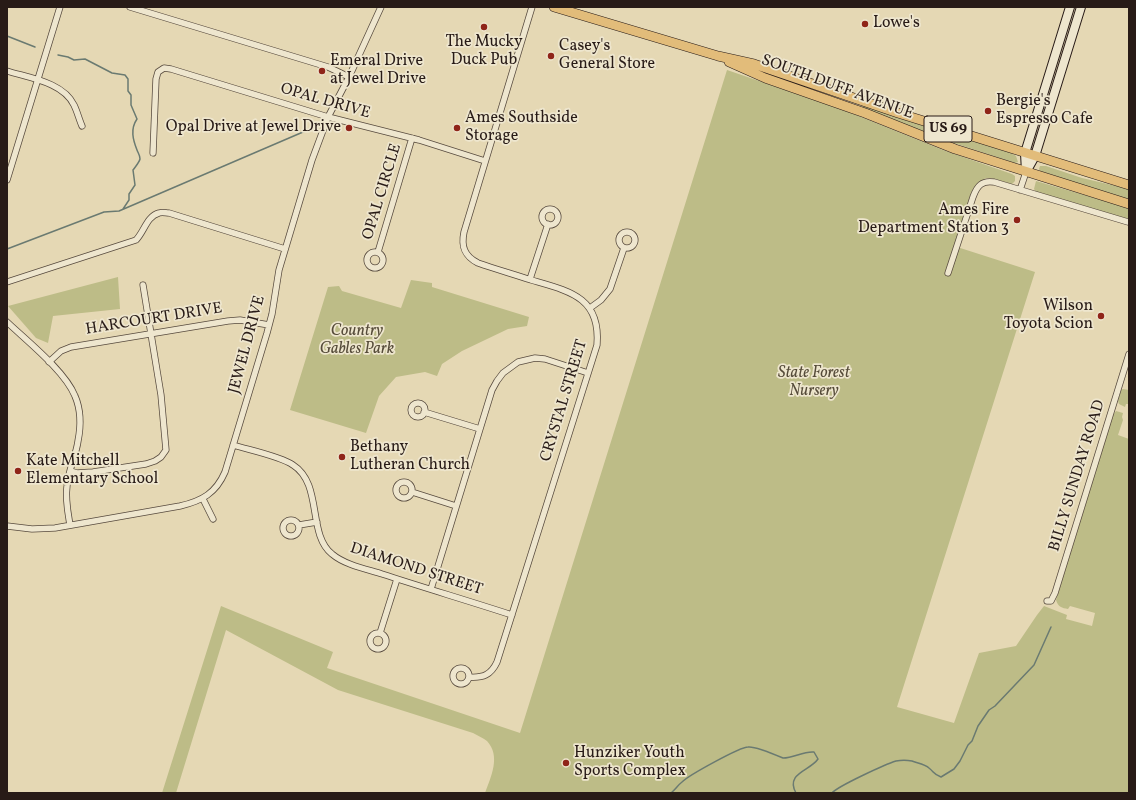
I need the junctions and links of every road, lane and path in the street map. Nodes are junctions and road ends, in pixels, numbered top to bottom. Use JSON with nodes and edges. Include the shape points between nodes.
{"nodes":[{"id":1,"x":60,"y":7,"type":"edge"},
{"id":2,"x":130,"y":7,"type":"edge"},
{"id":3,"x":381,"y":7,"type":"edge"},
{"id":4,"x":532,"y":7,"type":"edge"},
{"id":5,"x":554,"y":7,"type":"edge"},
{"id":6,"x":1070,"y":7,"type":"edge"},
{"id":7,"x":1081,"y":7,"type":"edge"},
{"id":8,"x":718,"y":56,"type":"junction"},
{"id":9,"x":7,"y":71,"type":"edge"},
{"id":10,"x":349,"y":77,"type":"junction"},
{"id":11,"x":37,"y":80,"type":"junction"},
{"id":12,"x":328,"y":117,"type":"junction"},
{"id":13,"x":82,"y":126,"type":"dead end"},
{"id":14,"x":412,"y":138,"type":"junction"},
{"id":15,"x":153,"y":152,"type":"dead end"},
{"id":16,"x":1025,"y":153,"type":"junction"},
{"id":17,"x":1035,"y":156,"type":"junction"},
{"id":18,"x":485,"y":161,"type":"junction"},
{"id":19,"x":1026,"y":172,"type":"junction"},
{"id":20,"x":7,"y":180,"type":"edge"},
{"id":21,"x":1129,"y":185,"type":"edge"},
{"id":22,"x":1020,"y":190,"type":"junction"},
{"id":23,"x":1129,"y":204,"type":"edge"},
{"id":24,"x":1128,"y":222,"type":"dead end"},
{"id":25,"x":548,"y":224,"type":"dead end"},
{"id":26,"x":624,"y":248,"type":"dead end"},
{"id":27,"x":285,"y":249,"type":"junction"},
{"id":28,"x":378,"y":252,"type":"dead end"},
{"id":29,"x":948,"y":273,"type":"dead end"},
{"id":30,"x":530,"y":280,"type":"junction"},
{"id":31,"x":7,"y":282,"type":"edge"},
{"id":32,"x":142,"y":285,"type":"dead end"},
{"id":33,"x":590,"y":308,"type":"junction"},
{"id":34,"x":7,"y":322,"type":"edge"},
{"id":35,"x":269,"y":326,"type":"junction"},
{"id":36,"x":151,"y":333,"type":"junction"},
{"id":37,"x":1129,"y":354,"type":"edge"},
{"id":38,"x":49,"y":362,"type":"junction"},
{"id":39,"x":588,"y":373,"type":"junction"},
{"id":40,"x":424,"y":412,"type":"dead end"},
{"id":41,"x":480,"y":429,"type":"junction"},
{"id":42,"x":233,"y":445,"type":"junction"},
{"id":43,"x":70,"y":471,"type":"junction"},
{"id":44,"x":412,"y":492,"type":"dead end"},
{"id":45,"x":203,"y":499,"type":"junction"},
{"id":46,"x":456,"y":506,"type":"junction"},
{"id":47,"x":213,"y":519,"type":"dead end"},
{"id":48,"x":317,"y":522,"type":"junction"},
{"id":49,"x":70,"y":525,"type":"junction"},
{"id":50,"x":299,"y":525,"type":"dead end"},
{"id":51,"x":7,"y":526,"type":"edge"},
{"id":52,"x":396,"y":579,"type":"junction"},
{"id":53,"x":431,"y":589,"type":"junction"},
{"id":54,"x":1047,"y":601,"type":"dead end"},
{"id":55,"x":512,"y":615,"type":"junction"},
{"id":56,"x":380,"y":633,"type":"dead end"},
{"id":57,"x":469,"y":677,"type":"dead end"}],
"edges":[{"from":1,"to":11,"type":"street"},
{"from":2,"to":10,"type":"street","via":[[328,67]]},
{"from":3,"to":10,"type":"street","name":"JEWEL DRIVE"},
{"from":4,"to":18,"type":"street","name":"CRYSTAL STREET"},
{"from":5,"to":8,"type":"main road","name":"SOUTH DUFF AVENUE","number":"US 69"},
{"from":6,"to":16,"type":"main road"},
{"from":7,"to":17,"type":"main road"},
{"from":8,"to":16,"type":"main road","name":"SOUTH DUFF AVENUE","number":"US 69","via":[[754,64]]},
{"from":8,"to":19,"type":"main road","name":"SOUTH DUFF AVENUE","number":"US 69","via":[[765,78],[865,113],[955,149]]},
{"from":9,"to":11,"type":"street"},
{"from":10,"to":12,"type":"street","name":"JEWEL DRIVE"},
{"from":11,"to":13,"type":"street","via":[[54,86],[65,94],[74,104]]},
{"from":11,"to":20,"type":"street"},
{"from":12,"to":14,"type":"street","name":"OPAL DRIVE"},
{"from":12,"to":15,"type":"street","name":"OPAL DRIVE","via":[[164,68],[158,72],[156,79]]},
{"from":12,"to":27,"type":"street","name":"JEWEL DRIVE"},
{"from":14,"to":18,"type":"street","name":"OPAL DRIVE"},
{"from":14,"to":28,"type":"street","name":"OPAL CIRCLE"},
{"from":16,"to":17,"type":"main road","name":"SOUTH DUFF AVENUE","number":"US 69"},
{"from":16,"to":19,"type":"main road"},
{"from":17,"to":19,"type":"main road"},
{"from":17,"to":21,"type":"main road","name":"SOUTH DUFF AVENUE","number":"US 69"},
{"from":18,"to":30,"type":"street","name":"CRYSTAL STREET","via":[[462,239],[464,252],[478,263]]},
{"from":19,"to":22,"type":"street"},
{"from":19,"to":23,"type":"main road","name":"SOUTH DUFF AVENUE","number":"US 69"},
{"from":22,"to":24,"type":"street"},
{"from":22,"to":29,"type":"street","via":[[990,181],[977,187]]},
{"from":25,"to":30,"type":"street"},
{"from":26,"to":33,"type":"street","via":[[610,289]]},
{"from":27,"to":31,"type":"street","via":[[169,213],[159,213],[151,217],[136,240]]},
{"from":27,"to":35,"type":"street","name":"JEWEL DRIVE"},
{"from":30,"to":33,"type":"street","name":"CRYSTAL STREET","via":[[566,290]]},
{"from":32,"to":36,"type":"street"},
{"from":33,"to":39,"type":"street","name":"CRYSTAL STREET","via":[[598,334]]},
{"from":34,"to":38,"type":"street"},
{"from":35,"to":36,"type":"street","name":"HARCOURT DRIVE","via":[[240,320]]},
{"from":35,"to":42,"type":"street","name":"JEWEL DRIVE"},
{"from":36,"to":38,"type":"street","name":"HARCOURT DRIVE","via":[[71,347],[61,350]]},
{"from":36,"to":43,"type":"street","via":[[161,395],[166,450],[162,457],[146,464],[93,472]]},
{"from":37,"to":54,"type":"street","name":"BILLY SUNDAY ROAD","via":[[1055,593],[1051,601]]},
{"from":38,"to":43,"type":"street","via":[[69,385],[78,407],[78,442]]},
{"from":39,"to":41,"type":"street","via":[[545,359],[535,358],[518,362],[497,381]]},
{"from":39,"to":55,"type":"street","name":"CRYSTAL STREET"},
{"from":40,"to":41,"type":"street"},
{"from":41,"to":46,"type":"street"},
{"from":42,"to":45,"type":"street","name":"JEWEL DRIVE","via":[[220,482]]},
{"from":42,"to":48,"type":"street","name":"DIAMOND STREET","via":[[285,461],[301,471],[309,487]]},
{"from":43,"to":49,"type":"street","via":[[67,485]]},
{"from":44,"to":46,"type":"street"},
{"from":45,"to":47,"type":"street"},
{"from":45,"to":49,"type":"street","name":"JEWEL DRIVE","via":[[180,506]]},
{"from":46,"to":53,"type":"street"},
{"from":48,"to":50,"type":"street"},
{"from":48,"to":52,"type":"street","name":"DIAMOND STREET","via":[[325,547],[331,554],[346,562]]},
{"from":49,"to":51,"type":"street","name":"JEWEL DRIVE","via":[[43,529]]},
{"from":52,"to":53,"type":"street","name":"DIAMOND STREET"},
{"from":52,"to":56,"type":"street"},
{"from":53,"to":55,"type":"street","name":"DIAMOND STREET"},
{"from":55,"to":57,"type":"street","name":"CRYSTAL STREET","via":[[494,668],[482,677]]}]}
